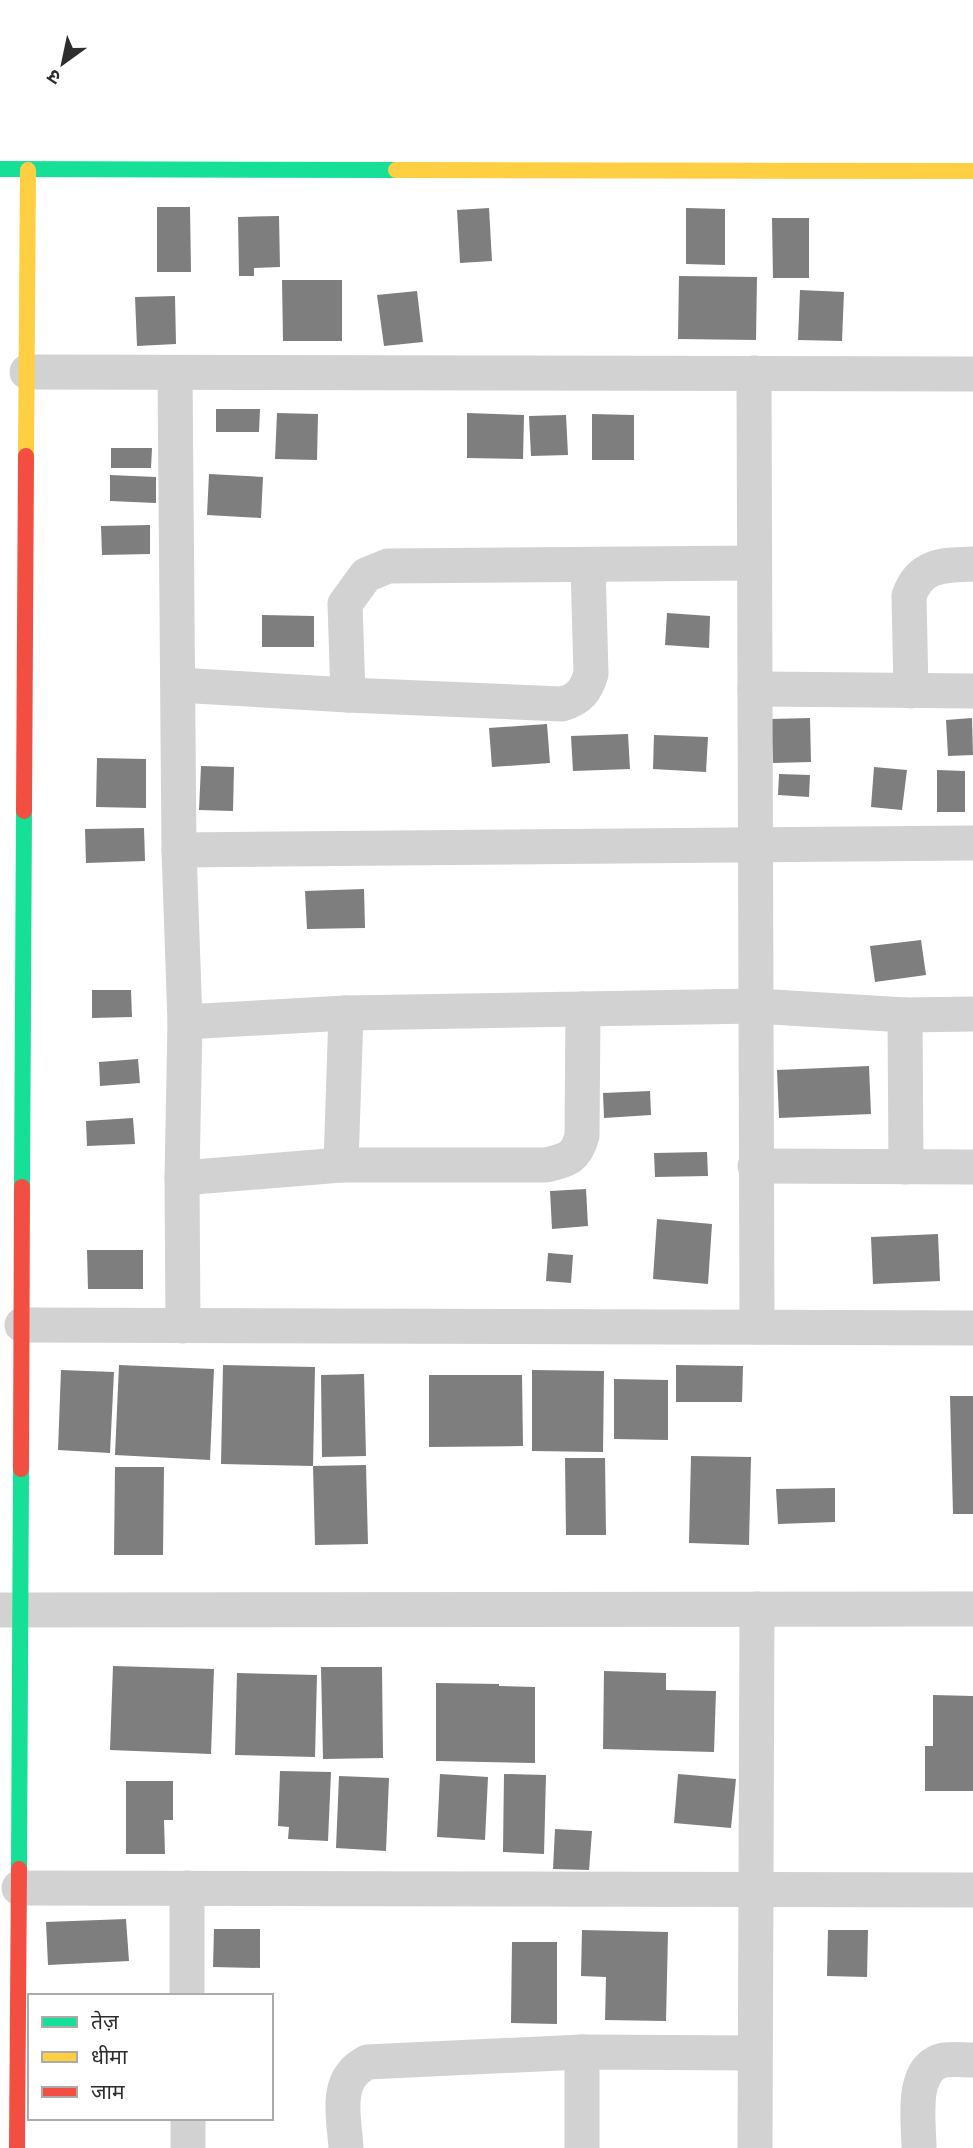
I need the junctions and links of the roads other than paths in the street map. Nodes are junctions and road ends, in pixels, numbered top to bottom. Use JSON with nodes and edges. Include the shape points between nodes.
{"nodes":[{"id":1,"x":0,"y":169,"type":"edge"},
{"id":2,"x":28,"y":170,"type":"junction"},
{"id":3,"x":973,"y":171,"type":"edge"},
{"id":4,"x":27,"y":372,"type":"junction"},
{"id":5,"x":176,"y":373,"type":"junction"},
{"id":6,"x":754,"y":373,"type":"junction"},
{"id":7,"x":973,"y":374,"type":"edge"},
{"id":8,"x":754,"y":563,"type":"junction"},
{"id":9,"x":973,"y":564,"type":"edge"},
{"id":10,"x":588,"y":566,"type":"junction"},
{"id":11,"x":178,"y":685,"type":"junction"},
{"id":12,"x":755,"y":689,"type":"junction"},
{"id":13,"x":911,"y":691,"type":"junction"},
{"id":14,"x":973,"y":691,"type":"edge"},
{"id":15,"x":348,"y":695,"type":"junction"},
{"id":16,"x":973,"y":843,"type":"edge"},
{"id":17,"x":755,"y":845,"type":"junction"},
{"id":18,"x":179,"y":850,"type":"junction"},
{"id":19,"x":756,"y":1006,"type":"junction"},
{"id":20,"x":583,"y":1009,"type":"junction"},
{"id":21,"x":346,"y":1013,"type":"junction"},
{"id":22,"x":973,"y":1014,"type":"edge"},
{"id":23,"x":905,"y":1015,"type":"junction"},
{"id":24,"x":185,"y":1022,"type":"junction"},
{"id":25,"x":341,"y":1165,"type":"junction"},
{"id":26,"x":755,"y":1166,"type":"junction"},
{"id":27,"x":906,"y":1167,"type":"junction"},
{"id":28,"x":973,"y":1167,"type":"edge"},
{"id":29,"x":181,"y":1178,"type":"junction"},
{"id":30,"x":22,"y":1325,"type":"junction"},
{"id":31,"x":183,"y":1326,"type":"junction"},
{"id":32,"x":757,"y":1327,"type":"junction"},
{"id":33,"x":973,"y":1328,"type":"edge"},
{"id":34,"x":757,"y":1609,"type":"junction"},
{"id":35,"x":973,"y":1609,"type":"edge"},
{"id":36,"x":10,"y":1610,"type":"edge"},
{"id":37,"x":19,"y":1888,"type":"junction"},
{"id":38,"x":187,"y":1888,"type":"junction"},
{"id":39,"x":756,"y":1890,"type":"junction"},
{"id":40,"x":973,"y":1890,"type":"edge"},
{"id":41,"x":187,"y":1994,"type":"edge"},
{"id":42,"x":582,"y":2052,"type":"junction"},
{"id":43,"x":755,"y":2053,"type":"junction"},
{"id":44,"x":973,"y":2060,"type":"edge"},
{"id":45,"x":188,"y":2120,"type":"edge"},
{"id":46,"x":17,"y":2148,"type":"edge"},
{"id":47,"x":188,"y":2148,"type":"edge"},
{"id":48,"x":346,"y":2148,"type":"edge"},
{"id":49,"x":582,"y":2148,"type":"edge"},
{"id":50,"x":755,"y":2148,"type":"edge"},
{"id":51,"x":919,"y":2148,"type":"edge"}],
"edges":[{"from":1,"to":2,"type":"street"},
{"from":2,"to":3,"type":"street"},
{"from":2,"to":4,"type":"street"},
{"from":4,"to":5,"type":"street"},
{"from":4,"to":30,"type":"street"},
{"from":5,"to":6,"type":"street"},
{"from":5,"to":11,"type":"street"},
{"from":6,"to":7,"type":"street"},
{"from":6,"to":8,"type":"street"},
{"from":8,"to":10,"type":"street"},
{"from":8,"to":12,"type":"street"},
{"from":9,"to":13,"type":"street","via":[[944,565],[914,581],[909,596]]},
{"from":10,"to":15,"type":"street","via":[[388,566],[366,575],[345,604]]},
{"from":10,"to":15,"type":"street","via":[[591,674],[586,689],[574,700],[562,704]]},
{"from":11,"to":15,"type":"street"},
{"from":11,"to":18,"type":"street"},
{"from":12,"to":13,"type":"street"},
{"from":12,"to":17,"type":"street"},
{"from":13,"to":14,"type":"street"},
{"from":16,"to":17,"type":"street"},
{"from":17,"to":18,"type":"street"},
{"from":17,"to":19,"type":"street"},
{"from":18,"to":24,"type":"street"},
{"from":19,"to":20,"type":"street"},
{"from":19,"to":23,"type":"street"},
{"from":19,"to":26,"type":"street"},
{"from":20,"to":21,"type":"street"},
{"from":20,"to":25,"type":"street","via":[[582,1136],[578,1149],[566,1161],[546,1165]]},
{"from":21,"to":24,"type":"street"},
{"from":21,"to":25,"type":"street"},
{"from":22,"to":23,"type":"street"},
{"from":23,"to":27,"type":"street"},
{"from":24,"to":29,"type":"street"},
{"from":25,"to":29,"type":"street"},
{"from":26,"to":27,"type":"street"},
{"from":26,"to":32,"type":"street"},
{"from":27,"to":28,"type":"street"},
{"from":29,"to":31,"type":"street"},
{"from":30,"to":31,"type":"street"},
{"from":30,"to":36,"type":"street"},
{"from":31,"to":32,"type":"street"},
{"from":32,"to":33,"type":"street"},
{"from":34,"to":35,"type":"street"},
{"from":34,"to":36,"type":"street"},
{"from":34,"to":39,"type":"street"},
{"from":36,"to":37,"type":"street"},
{"from":37,"to":38,"type":"street"},
{"from":37,"to":46,"type":"street"},
{"from":38,"to":39,"type":"street"},
{"from":38,"to":41,"type":"street"},
{"from":39,"to":40,"type":"street"},
{"from":39,"to":43,"type":"street"},
{"from":42,"to":43,"type":"street"},
{"from":42,"to":48,"type":"street","via":[[368,2062],[346,2083]]},
{"from":42,"to":49,"type":"street"},
{"from":43,"to":50,"type":"street"},
{"from":44,"to":51,"type":"street","via":[[941,2060],[927,2069],[921,2082]]},
{"from":45,"to":47,"type":"street"}]}
